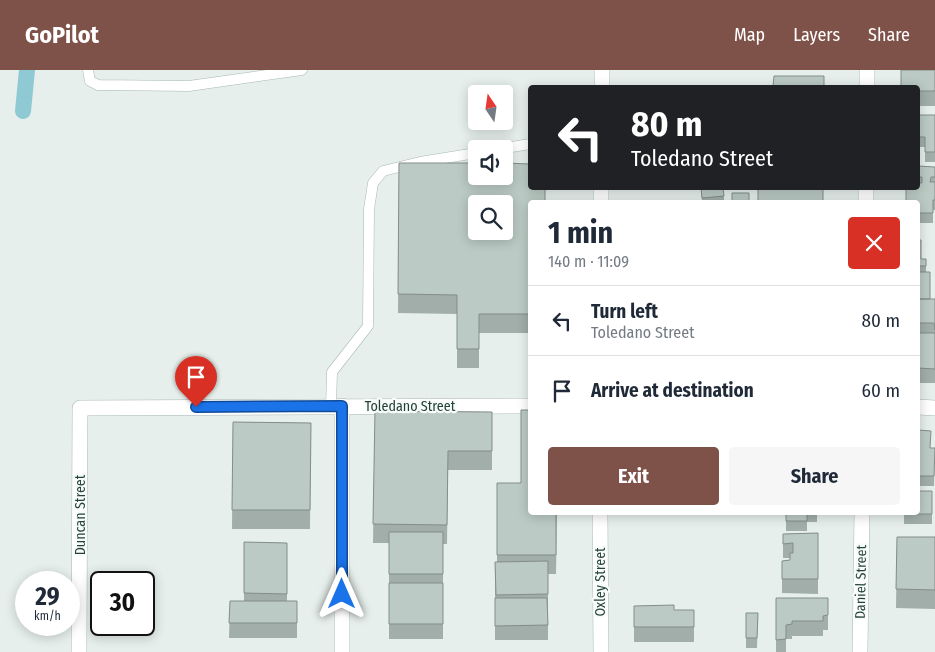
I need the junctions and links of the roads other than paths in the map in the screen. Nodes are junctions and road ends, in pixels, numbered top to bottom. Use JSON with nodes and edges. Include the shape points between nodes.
{"nodes":[{"id":1,"x":88,"y":70,"type":"edge"},
{"id":2,"x":302,"y":70,"type":"edge"},
{"id":3,"x":602,"y":70,"type":"edge"},
{"id":4,"x":868,"y":70,"type":"edge"},
{"id":5,"x":602,"y":85,"type":"edge"},
{"id":6,"x":867,"y":85,"type":"edge"},
{"id":7,"x":528,"y":144,"type":"edge"},
{"id":8,"x":513,"y":147,"type":"edge"},
{"id":9,"x":468,"y":154,"type":"edge"},
{"id":10,"x":337,"y":406,"type":"junction"},
{"id":11,"x":528,"y":406,"type":"edge"},
{"id":12,"x":920,"y":407,"type":"edge"},
{"id":13,"x":80,"y":408,"type":"joint"},
{"id":14,"x":935,"y":408,"type":"edge"},
{"id":15,"x":600,"y":515,"type":"edge"},
{"id":16,"x":862,"y":515,"type":"edge"},
{"id":17,"x":79,"y":652,"type":"edge"},
{"id":18,"x":342,"y":652,"type":"edge"},
{"id":19,"x":600,"y":652,"type":"edge"},
{"id":20,"x":860,"y":652,"type":"edge"}],
"edges":[{"from":1,"to":2,"type":"lane","via":[[90,81],[98,85],[189,86]]},
{"from":3,"to":5,"type":"street"},
{"from":4,"to":6,"type":"street"},
{"from":7,"to":8,"type":"lane"},
{"from":9,"to":10,"type":"lane","via":[[383,171],[373,183],[369,209],[368,326],[332,372]]},
{"from":10,"to":11,"type":"street","name":"Toledano Street"},
{"from":10,"to":13,"type":"street","name":"Toledano Street"},
{"from":10,"to":18,"type":"street"},
{"from":12,"to":14,"type":"street"},
{"from":13,"to":17,"type":"street","name":"Duncan Street"},
{"from":15,"to":19,"type":"street","name":"Oxley Street"},
{"from":16,"to":20,"type":"street","name":"Daniel Street"}]}
